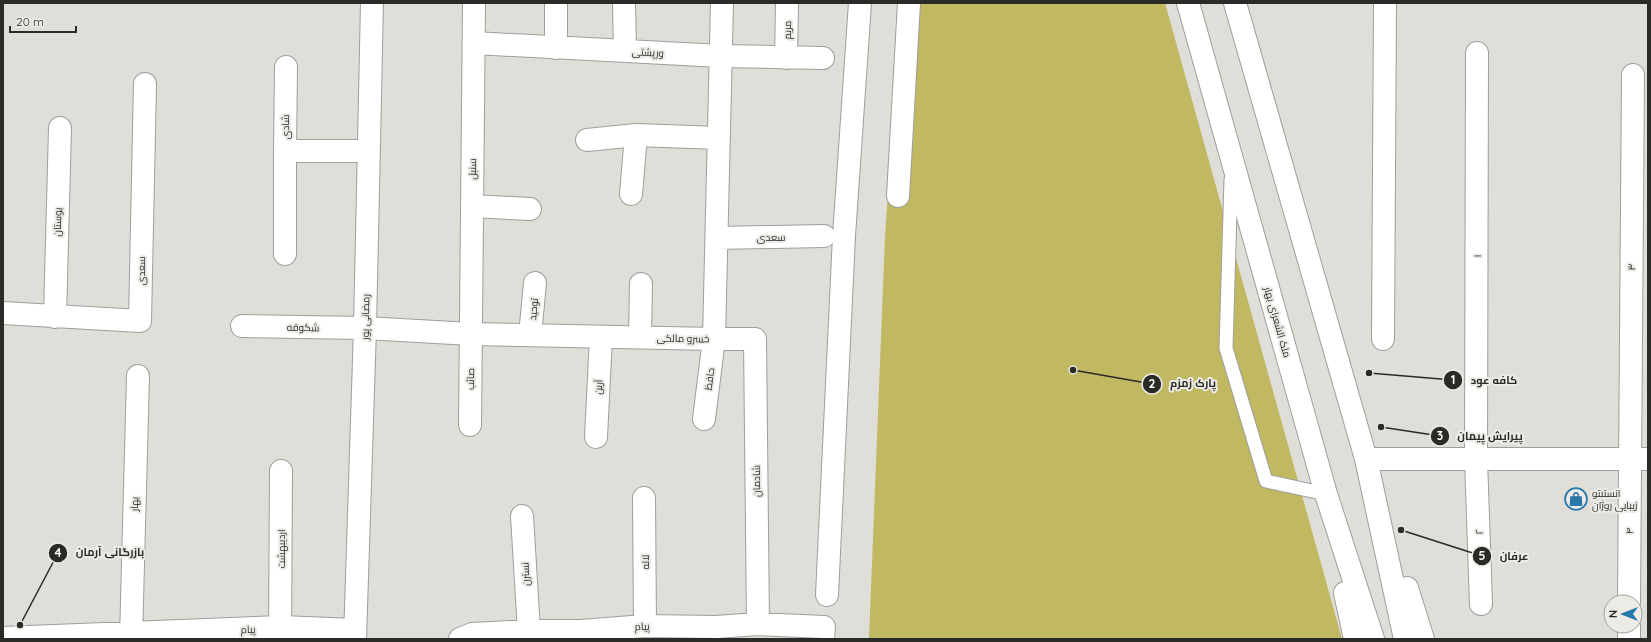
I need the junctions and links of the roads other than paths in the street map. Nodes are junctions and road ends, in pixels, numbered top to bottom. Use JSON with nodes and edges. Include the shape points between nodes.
{"nodes":[{"id":1,"x":372,"y":3,"type":"edge"},
{"id":2,"x":474,"y":3,"type":"edge"},
{"id":3,"x":556,"y":3,"type":"edge"},
{"id":4,"x":624,"y":3,"type":"edge"},
{"id":5,"x":722,"y":3,"type":"edge"},
{"id":6,"x":787,"y":3,"type":"edge"},
{"id":7,"x":860,"y":3,"type":"edge"},
{"id":8,"x":909,"y":3,"type":"edge"},
{"id":9,"x":1188,"y":3,"type":"edge"},
{"id":10,"x":1235,"y":3,"type":"edge"},
{"id":11,"x":1385,"y":3,"type":"edge"},
{"id":12,"x":474,"y":43,"type":"junction"},
{"id":13,"x":556,"y":48,"type":"junction"},
{"id":14,"x":625,"y":51,"type":"junction"},
{"id":15,"x":1477,"y":54,"type":"dead end"},
{"id":16,"x":721,"y":56,"type":"junction"},
{"id":17,"x":786,"y":58,"type":"junction"},
{"id":18,"x":823,"y":58,"type":"dead end"},
{"id":19,"x":286,"y":67,"type":"dead end"},
{"id":20,"x":1633,"y":75,"type":"dead end"},
{"id":21,"x":145,"y":84,"type":"dead end"},
{"id":22,"x":60,"y":128,"type":"dead end"},
{"id":23,"x":636,"y":135,"type":"junction"},
{"id":24,"x":719,"y":138,"type":"junction"},
{"id":25,"x":587,"y":140,"type":"dead end"},
{"id":26,"x":285,"y":151,"type":"junction"},
{"id":27,"x":369,"y":151,"type":"junction"},
{"id":28,"x":1232,"y":159,"type":"junction"},
{"id":29,"x":631,"y":194,"type":"dead end"},
{"id":30,"x":898,"y":196,"type":"dead end"},
{"id":31,"x":472,"y":206,"type":"junction"},
{"id":32,"x":530,"y":209,"type":"dead end"},
{"id":33,"x":824,"y":236,"type":"dead end"},
{"id":34,"x":717,"y":238,"type":"junction"},
{"id":35,"x":285,"y":254,"type":"dead end"},
{"id":36,"x":535,"y":283,"type":"dead end"},
{"id":37,"x":641,"y":284,"type":"dead end"},
{"id":38,"x":3,"y":314,"type":"edge"},
{"id":39,"x":55,"y":317,"type":"junction"},
{"id":40,"x":242,"y":326,"type":"dead end"},
{"id":41,"x":364,"y":328,"type":"junction"},
{"id":42,"x":471,"y":334,"type":"junction"},
{"id":43,"x":530,"y":335,"type":"junction"},
{"id":44,"x":600,"y":337,"type":"junction"},
{"id":45,"x":640,"y":337,"type":"junction"},
{"id":46,"x":714,"y":339,"type":"junction"},
{"id":47,"x":1383,"y":339,"type":"dead end"},
{"id":48,"x":138,"y":376,"type":"dead end"},
{"id":49,"x":704,"y":419,"type":"dead end"},
{"id":50,"x":470,"y":425,"type":"dead end"},
{"id":51,"x":596,"y":437,"type":"dead end"},
{"id":52,"x":1366,"y":459,"type":"junction"},
{"id":53,"x":1476,"y":459,"type":"junction"},
{"id":54,"x":1639,"y":459,"type":"edge"},
{"id":55,"x":281,"y":471,"type":"dead end"},
{"id":56,"x":1326,"y":494,"type":"junction"},
{"id":57,"x":644,"y":498,"type":"dead end"},
{"id":58,"x":522,"y":516,"type":"dead end"},
{"id":59,"x":1630,"y":594,"type":"edge"},
{"id":60,"x":827,"y":595,"type":"dead end"},
{"id":61,"x":1481,"y":604,"type":"dead end"},
{"id":62,"x":758,"y":624,"type":"junction"},
{"id":63,"x":645,"y":626,"type":"junction"},
{"id":64,"x":529,"y":631,"type":"junction"},
{"id":65,"x":281,"y":633,"type":"edge"},
{"id":66,"x":716,"y":633,"type":"edge"},
{"id":67,"x":824,"y":633,"type":"edge"},
{"id":68,"x":582,"y":635,"type":"edge"},
{"id":69,"x":131,"y":636,"type":"edge"},
{"id":70,"x":357,"y":636,"type":"edge"},
{"id":71,"x":3,"y":638,"type":"edge"},
{"id":72,"x":460,"y":639,"type":"edge"},
{"id":73,"x":1355,"y":639,"type":"edge"},
{"id":74,"x":1373,"y":639,"type":"edge"},
{"id":75,"x":1406,"y":639,"type":"edge"},
{"id":76,"x":1423,"y":639,"type":"edge"}],
"edges":[{"from":1,"to":27,"type":"street","name":"رمضانی پور"},
{"from":2,"to":12,"type":"street","name":"سنبل"},
{"from":3,"to":13,"type":"street"},
{"from":4,"to":14,"type":"street"},
{"from":5,"to":16,"type":"street","name":"خسرو مالکی"},
{"from":6,"to":17,"type":"street","name":"مریم"},
{"from":7,"to":60,"type":"street","via":[[844,236]]},
{"from":8,"to":30,"type":"street"},
{"from":9,"to":28,"type":"street","name":"ملک الشعرای بهار"},
{"from":10,"to":52,"type":"street"},
{"from":11,"to":47,"type":"street"},
{"from":12,"to":13,"type":"street","name":"ورپشتی"},
{"from":12,"to":31,"type":"street","name":"سنبل"},
{"from":13,"to":14,"type":"street","name":"ورپشتی"},
{"from":14,"to":16,"type":"street","name":"ورپشتی"},
{"from":15,"to":53,"type":"street","name":"۱"},
{"from":16,"to":17,"type":"street","name":"ورپشتی"},
{"from":16,"to":24,"type":"street","name":"خسرو مالکی"},
{"from":17,"to":18,"type":"street","name":"ورپشتی"},
{"from":19,"to":26,"type":"street","name":"شادی"},
{"from":20,"to":54,"type":"street","name":"۳"},
{"from":21,"to":39,"type":"street","name":"سعدی","via":[[140,321]]},
{"from":22,"to":39,"type":"street","name":"بوستان"},
{"from":23,"to":24,"type":"street"},
{"from":23,"to":25,"type":"street"},
{"from":23,"to":29,"type":"street"},
{"from":24,"to":34,"type":"street","name":"خسرو مالکی"},
{"from":26,"to":27,"type":"street","name":"شادی"},
{"from":26,"to":35,"type":"street"},
{"from":27,"to":41,"type":"street","name":"رمضانی پور"},
{"from":28,"to":56,"type":"street","name":"ملک الشعرای بهار"},
{"from":28,"to":56,"type":"lane","via":[[1226,348],[1266,481]]},
{"from":31,"to":32,"type":"street"},
{"from":31,"to":42,"type":"street","name":"سنبل"},
{"from":33,"to":34,"type":"street","name":"سعدی"},
{"from":34,"to":46,"type":"street","name":"خسرو مالکی"},
{"from":36,"to":43,"type":"street","name":"توحید"},
{"from":37,"to":45,"type":"street"},
{"from":38,"to":39,"type":"street","name":"سعدی"},
{"from":40,"to":41,"type":"street","name":"شکوفه"},
{"from":41,"to":42,"type":"street","name":"خسرو مالکی"},
{"from":41,"to":70,"type":"street","name":"رمضانی پور"},
{"from":42,"to":43,"type":"street","name":"خسرو مالکی"},
{"from":42,"to":50,"type":"street","name":"صائب"},
{"from":43,"to":44,"type":"street","name":"خسرو مالکی"},
{"from":44,"to":45,"type":"street","name":"خسرو مالکی"},
{"from":44,"to":51,"type":"street","name":"آرین"},
{"from":45,"to":46,"type":"street","name":"خسرو مالکی"},
{"from":46,"to":49,"type":"street","name":"حافظ"},
{"from":46,"to":62,"type":"street","name":"شادمان","via":[[755,339]]},
{"from":48,"to":69,"type":"street","name":"بهار"},
{"from":52,"to":53,"type":"street"},
{"from":52,"to":75,"type":"street"},
{"from":52,"to":76,"type":"street"},
{"from":53,"to":54,"type":"street"},
{"from":53,"to":61,"type":"street","name":"۲"},
{"from":54,"to":59,"type":"street","name":"۴"},
{"from":55,"to":65,"type":"street","name":"اردیبهشت"},
{"from":56,"to":73,"type":"street"},
{"from":56,"to":74,"type":"street","name":"ملک الشعرای بهار"},
{"from":57,"to":63,"type":"street","name":"لاله"},
{"from":58,"to":64,"type":"street","name":"نسترن"},
{"from":62,"to":66,"type":"street","name":"پیام"},
{"from":62,"to":67,"type":"street","name":"پیام"},
{"from":63,"to":66,"type":"street","name":"پیام"},
{"from":63,"to":68,"type":"street","name":"پیام"},
{"from":64,"to":68,"type":"street","name":"پیام"},
{"from":64,"to":72,"type":"street","name":"پیام","via":[[472,634]]},
{"from":65,"to":69,"type":"street","name":"پیام"},
{"from":65,"to":70,"type":"street","name":"پیام"},
{"from":69,"to":71,"type":"street","name":"پیام"}]}
